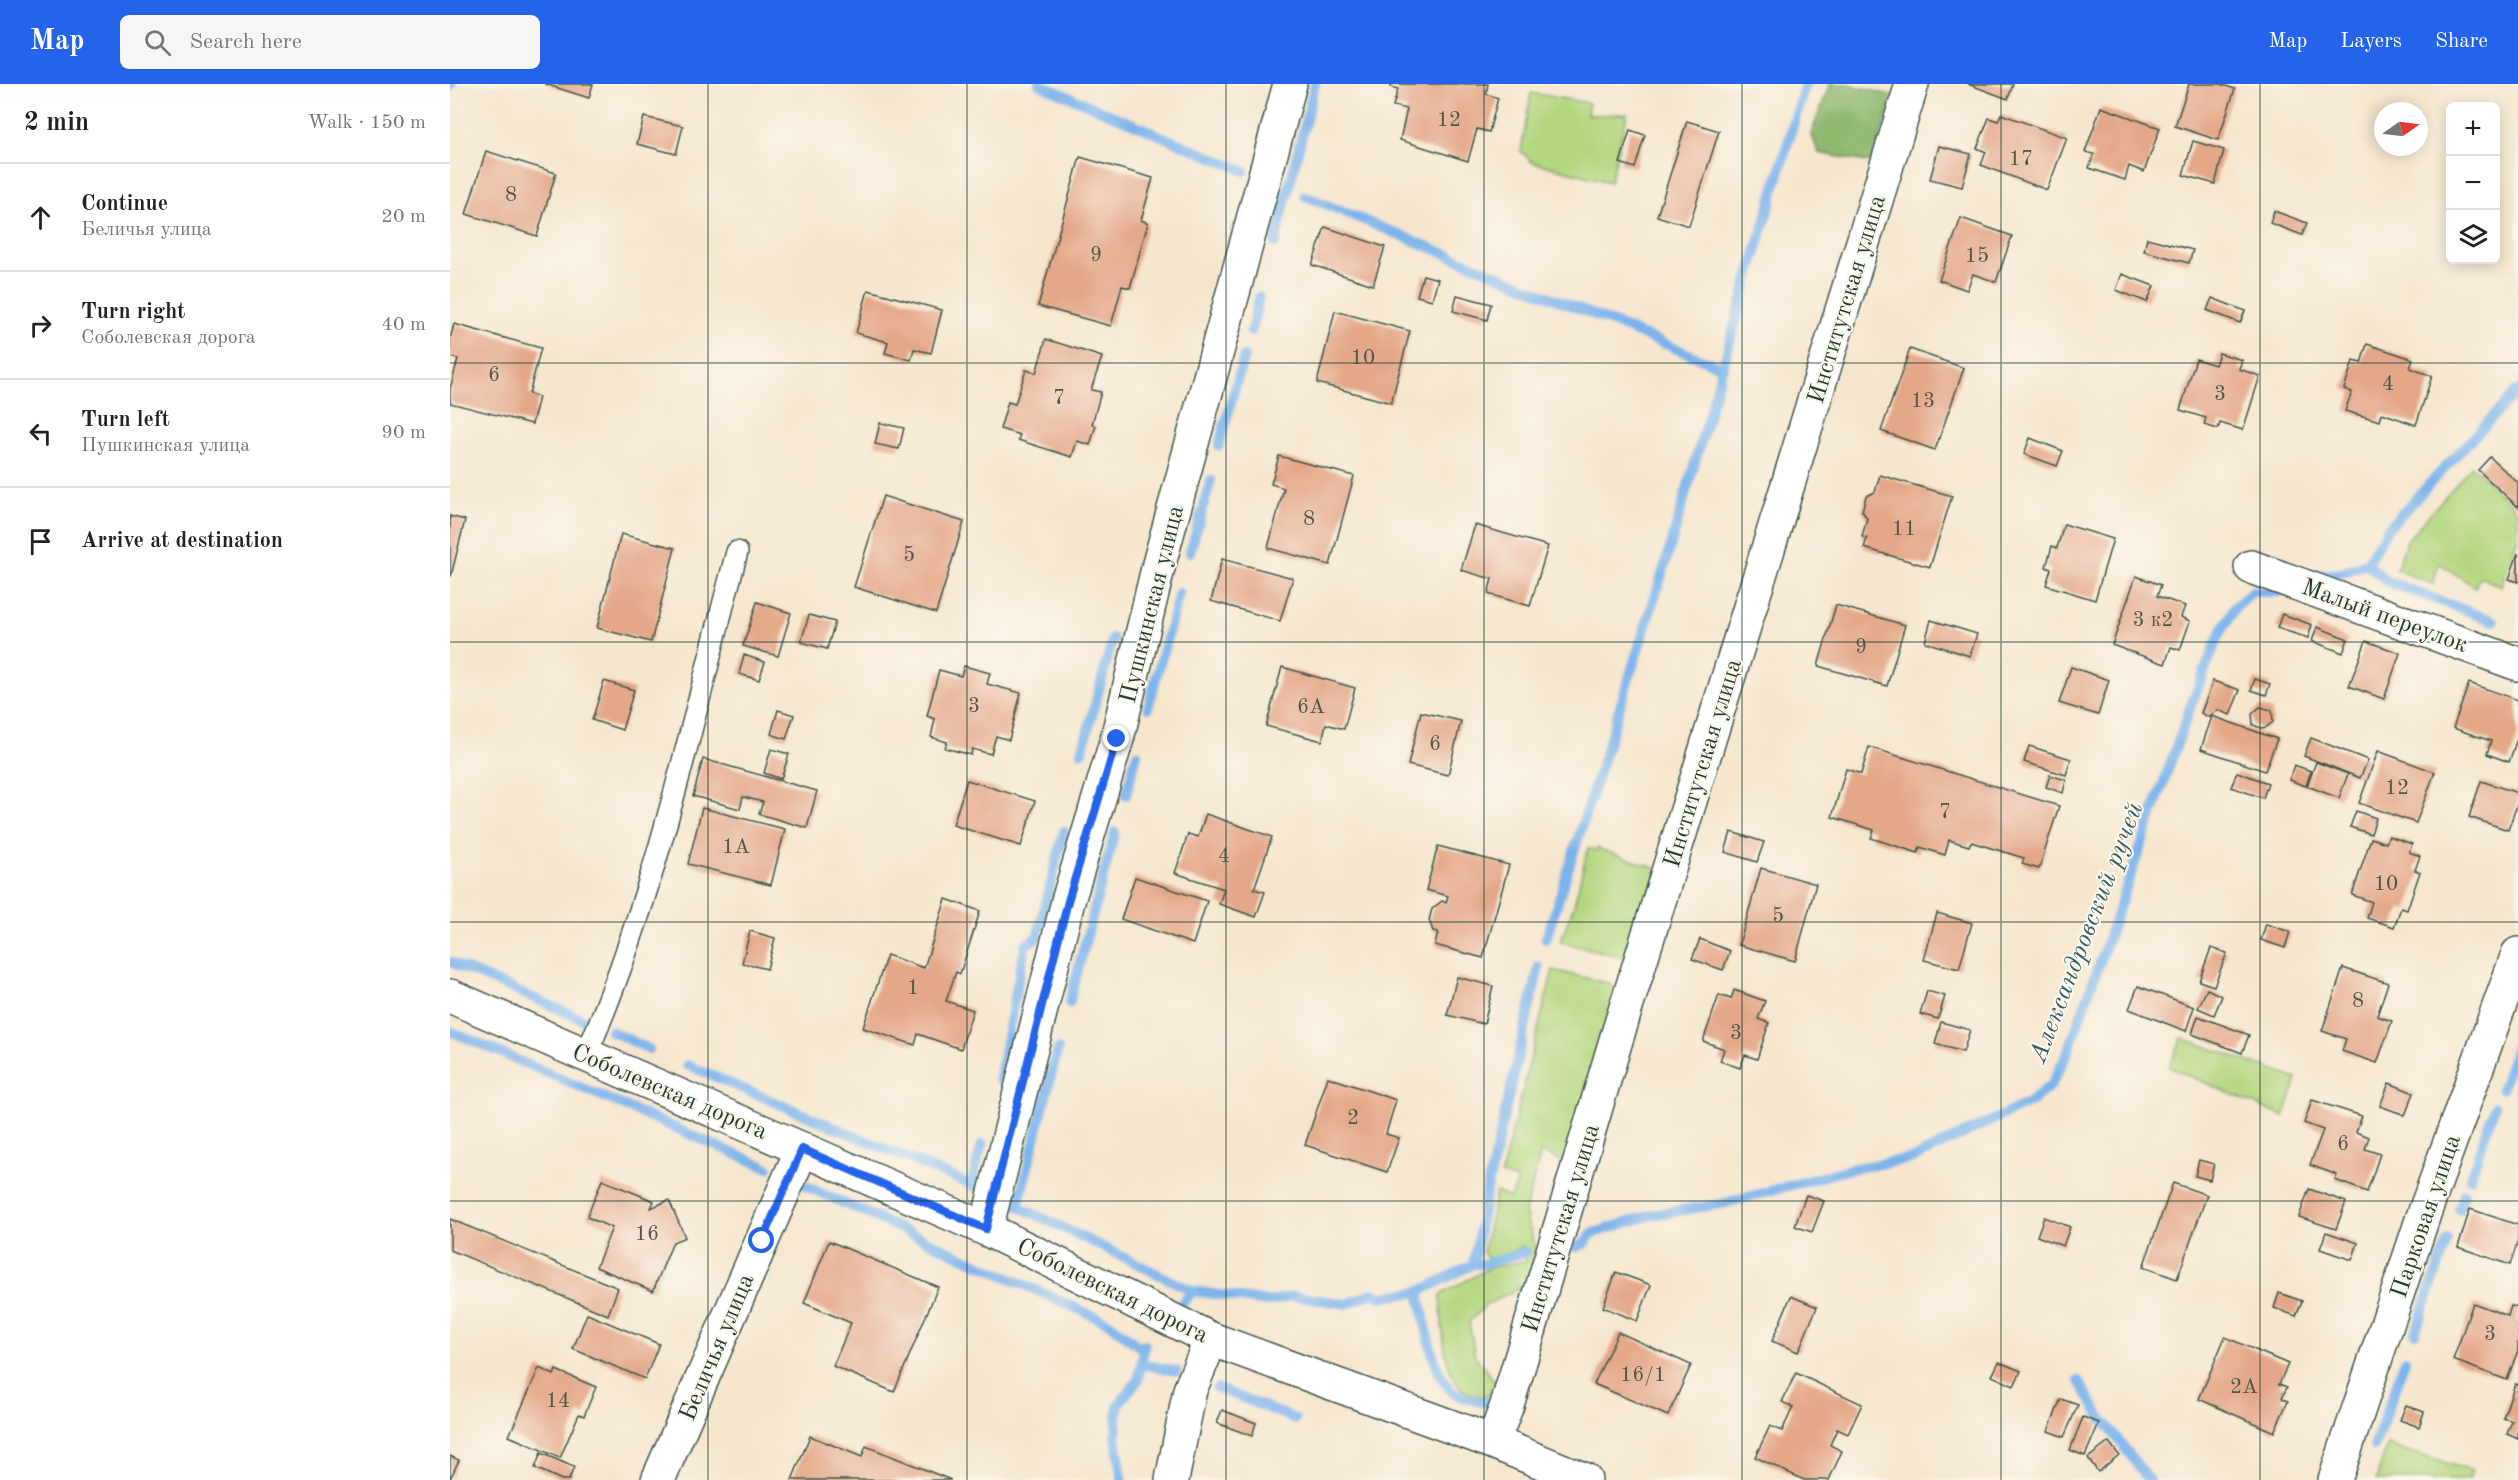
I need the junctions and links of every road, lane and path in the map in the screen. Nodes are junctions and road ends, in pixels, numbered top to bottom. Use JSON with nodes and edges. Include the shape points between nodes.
{"nodes":[{"id":1,"x":1290,"y":84,"type":"edge"},
{"id":2,"x":1912,"y":84,"type":"edge"},
{"id":3,"x":737,"y":552,"type":"dead end"},
{"id":4,"x":2251,"y":567,"type":"dead end"},
{"id":5,"x":2518,"y":664,"type":"edge"},
{"id":6,"x":2518,"y":954,"type":"edge"},
{"id":7,"x":450,"y":996,"type":"edge"},
{"id":8,"x":595,"y":1035,"type":"junction"},
{"id":9,"x":802,"y":1149,"type":"junction"},
{"id":10,"x":986,"y":1229,"type":"junction"},
{"id":11,"x":1211,"y":1339,"type":"junction"},
{"id":12,"x":1501,"y":1421,"type":"junction"},
{"id":13,"x":658,"y":1480,"type":"edge"},
{"id":14,"x":1172,"y":1480,"type":"edge"},
{"id":15,"x":1585,"y":1480,"type":"edge"},
{"id":16,"x":2335,"y":1480,"type":"edge"}],
"edges":[{"from":1,"to":10,"type":"street","name":"Пушкинская улица","via":[[1162,554],[1117,739],[1068,901]]},
{"from":2,"to":12,"type":"street","name":"Институтская улица"},
{"from":3,"to":8,"type":"lane","via":[[658,850],[618,980]]},
{"from":4,"to":5,"type":"street","name":"Малый переулок"},
{"from":6,"to":16,"type":"street","name":"Парковая улица","via":[[2424,1214]]},
{"from":7,"to":8,"type":"street","name":"Соболевская дорога"},
{"from":8,"to":9,"type":"street","name":"Соболевская дорога"},
{"from":9,"to":10,"type":"street","name":"Соболевская дорога"},
{"from":9,"to":13,"type":"street","name":"Беличья улица"},
{"from":10,"to":11,"type":"street","name":"Соболевская дорога"},
{"from":11,"to":12,"type":"street","name":"Соболевская дорога"},
{"from":11,"to":14,"type":"street","via":[[1190,1390]]},
{"from":12,"to":15,"type":"street","name":"Соболевская дорога"}]}
